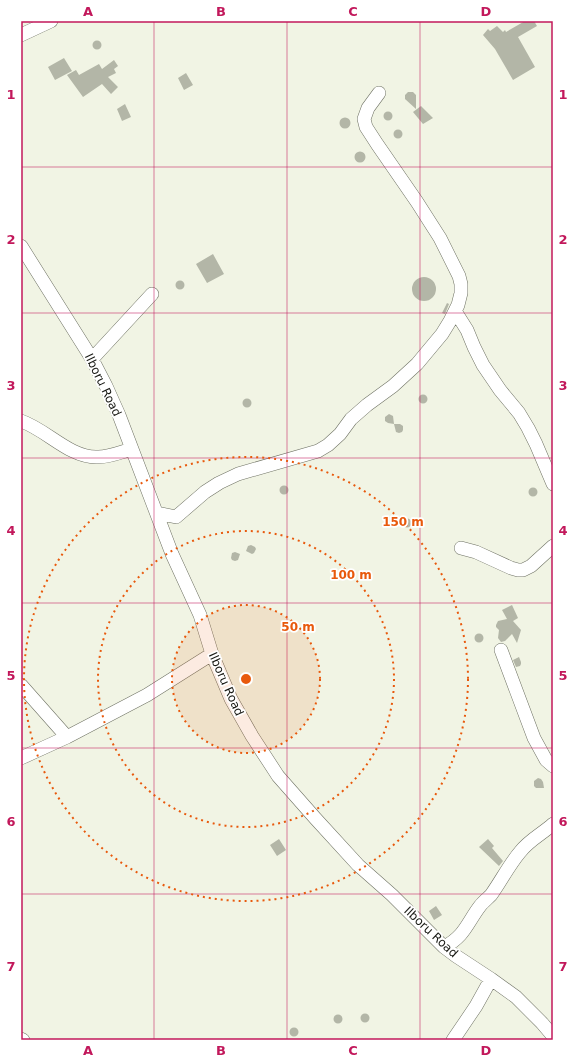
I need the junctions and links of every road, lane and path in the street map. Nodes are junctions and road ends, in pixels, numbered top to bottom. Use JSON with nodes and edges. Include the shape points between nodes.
{"nodes":[{"id":1,"x":52,"y":21,"type":"edge"},
{"id":2,"x":21,"y":35,"type":"edge"},
{"id":3,"x":379,"y":93,"type":"dead end"},
{"id":4,"x":21,"y":246,"type":"edge"},
{"id":5,"x":152,"y":294,"type":"dead end"},
{"id":6,"x":455,"y":311,"type":"junction"},
{"id":7,"x":92,"y":359,"type":"junction"},
{"id":8,"x":21,"y":421,"type":"edge"},
{"id":9,"x":132,"y":449,"type":"junction"},
{"id":10,"x":553,"y":484,"type":"edge"},
{"id":11,"x":157,"y":513,"type":"junction"},
{"id":12,"x":553,"y":546,"type":"edge"},
{"id":13,"x":461,"y":548,"type":"dead end"},
{"id":14,"x":501,"y":650,"type":"dead end"},
{"id":15,"x":212,"y":654,"type":"junction"},
{"id":16,"x":21,"y":685,"type":"edge"},
{"id":17,"x":67,"y":737,"type":"junction"},
{"id":18,"x":21,"y":758,"type":"edge"},
{"id":19,"x":553,"y":766,"type":"edge"},
{"id":20,"x":553,"y":824,"type":"edge"},
{"id":21,"x":444,"y":947,"type":"junction"},
{"id":22,"x":491,"y":979,"type":"junction"},
{"id":23,"x":553,"y":1036,"type":"edge"},
{"id":24,"x":453,"y":1040,"type":"edge"}],
"edges":[{"from":1,"to":2,"type":"street"},
{"from":3,"to":6,"type":"street","via":[[368,108],[364,119],[366,127],[440,238],[459,276],[461,293]]},
{"from":4,"to":7,"type":"street","name":"Ilboru Road"},
{"from":5,"to":7,"type":"street"},
{"from":6,"to":10,"type":"street","via":[[483,365],[528,428]]},
{"from":6,"to":11,"type":"street","via":[[442,334],[418,364],[351,419],[328,445],[318,451],[269,464],[220,482],[176,517]]},
{"from":7,"to":9,"type":"street","name":"Ilboru Road"},
{"from":8,"to":9,"type":"street","via":[[33,425],[74,452],[85,456],[97,458]]},
{"from":9,"to":11,"type":"street","name":"Ilboru Road"},
{"from":11,"to":15,"type":"street","name":"Ilboru Road","via":[[172,554],[200,615]]},
{"from":12,"to":13,"type":"street","via":[[523,570],[511,568]]},
{"from":14,"to":19,"type":"street","via":[[534,738]]},
{"from":15,"to":17,"type":"street","via":[[147,695]]},
{"from":15,"to":21,"type":"street","name":"Ilboru Road","via":[[230,699],[278,776],[358,865]]},
{"from":16,"to":17,"type":"street"},
{"from":17,"to":18,"type":"street"},
{"from":20,"to":21,"type":"street","via":[[520,851],[467,928],[452,943]]},
{"from":21,"to":22,"type":"street","name":"Ilboru Road"},
{"from":22,"to":23,"type":"street","name":"Ilboru Road","via":[[516,997]]},
{"from":22,"to":24,"type":"street"}]}
